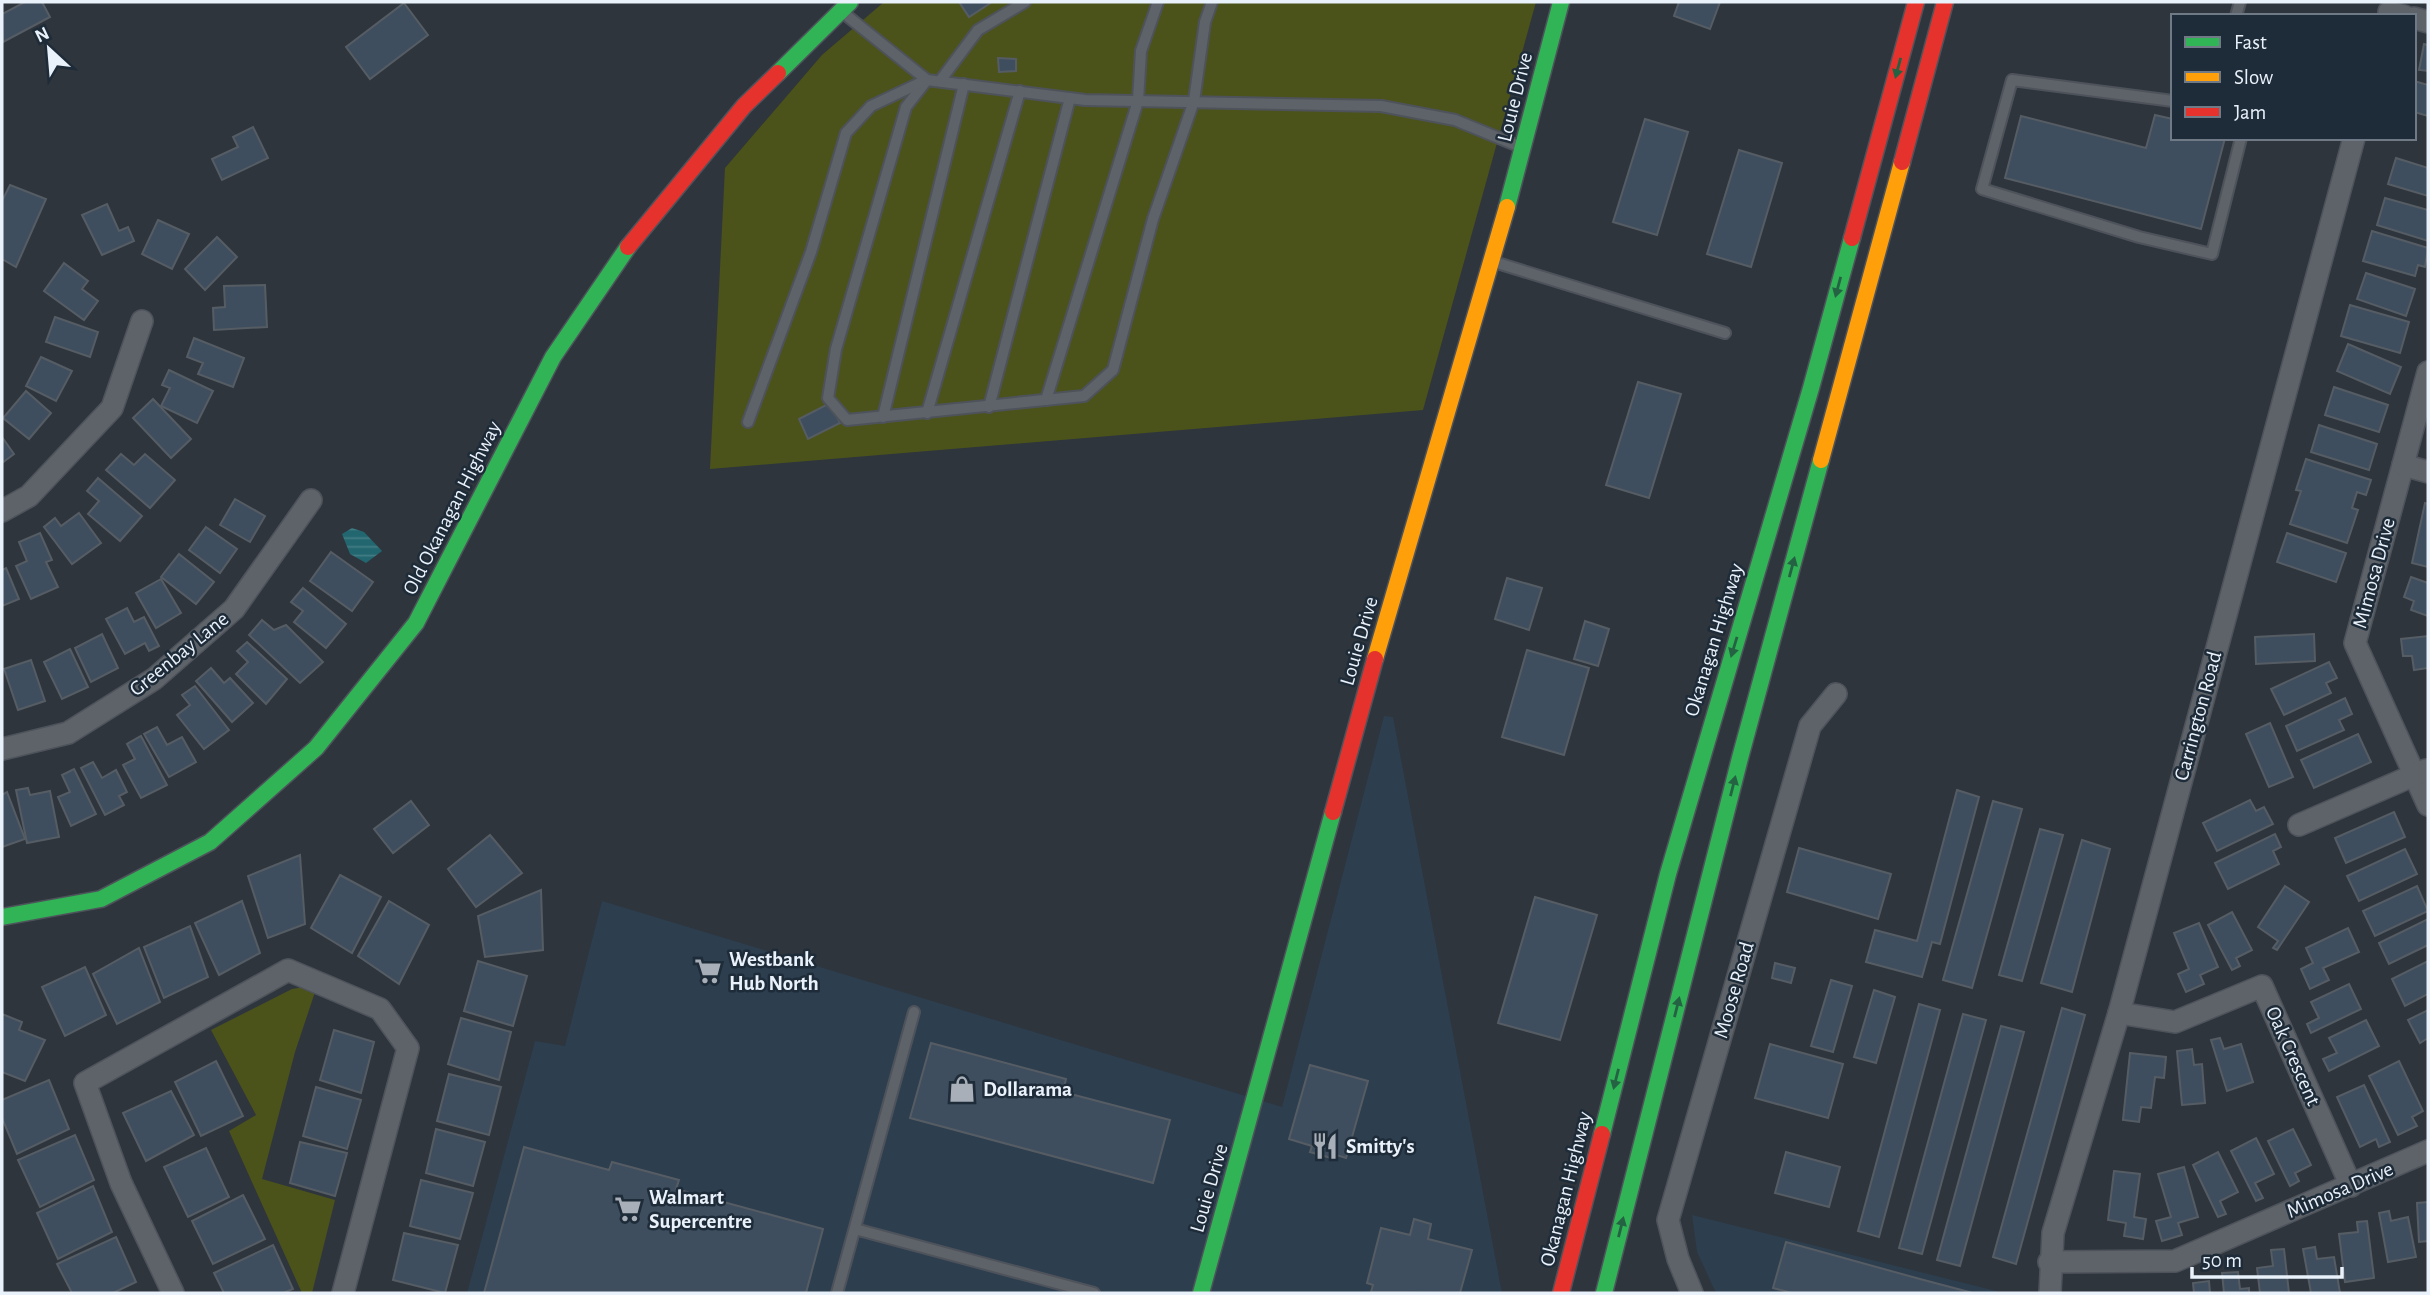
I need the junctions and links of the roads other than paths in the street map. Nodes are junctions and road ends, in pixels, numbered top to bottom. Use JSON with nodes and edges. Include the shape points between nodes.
{"nodes":[{"id":1,"x":1025,"y":2,"type":"edge"},
{"id":2,"x":1158,"y":2,"type":"edge"},
{"id":3,"x":1212,"y":2,"type":"edge"},
{"id":4,"x":1561,"y":2,"type":"edge"},
{"id":5,"x":1916,"y":2,"type":"edge"},
{"id":6,"x":1945,"y":2,"type":"edge"},
{"id":7,"x":845,"y":6,"type":"edge"},
{"id":8,"x":927,"y":80,"type":"junction"},
{"id":9,"x":940,"y":81,"type":"junction"},
{"id":10,"x":964,"y":84,"type":"junction"},
{"id":11,"x":1020,"y":91,"type":"junction"},
{"id":12,"x":1070,"y":98,"type":"junction"},
{"id":13,"x":1138,"y":101,"type":"junction"},
{"id":14,"x":2171,"y":101,"type":"edge"},
{"id":15,"x":1194,"y":102,"type":"junction"},
{"id":16,"x":2240,"y":140,"type":"edge"},
{"id":17,"x":2353,"y":140,"type":"edge"},
{"id":18,"x":1524,"y":148,"type":"junction"},
{"id":19,"x":1491,"y":261,"type":"junction"},
{"id":20,"x":142,"y":321,"type":"dead end"},
{"id":21,"x":1725,"y":333,"type":"dead end"},
{"id":22,"x":2428,"y":372,"type":"edge"},
{"id":23,"x":1046,"y":400,"type":"junction"},
{"id":24,"x":989,"y":407,"type":"junction"},
{"id":25,"x":927,"y":413,"type":"junction"},
{"id":26,"x":883,"y":417,"type":"junction"},
{"id":27,"x":748,"y":422,"type":"dead end"},
{"id":28,"x":2403,"y":465,"type":"junction"},
{"id":29,"x":2428,"y":472,"type":"edge"},
{"id":30,"x":311,"y":500,"type":"dead end"},
{"id":31,"x":2,"y":511,"type":"edge"},
{"id":32,"x":1836,"y":695,"type":"dead end"},
{"id":33,"x":2,"y":749,"type":"edge"},
{"id":34,"x":2422,"y":772,"type":"edge"},
{"id":35,"x":2428,"y":804,"type":"edge"},
{"id":36,"x":2299,"y":825,"type":"dead end"},
{"id":37,"x":1668,"y":874,"type":"junction"},
{"id":38,"x":2,"y":917,"type":"edge"},
{"id":39,"x":1665,"y":957,"type":"dead end"},
{"id":40,"x":914,"y":1012,"type":"dead end"},
{"id":41,"x":2119,"y":1013,"type":"junction"},
{"id":42,"x":2428,"y":1151,"type":"edge"},
{"id":43,"x":2351,"y":1186,"type":"junction"},
{"id":44,"x":855,"y":1229,"type":"junction"},
{"id":45,"x":2049,"y":1262,"type":"junction"},
{"id":46,"x":1561,"y":1291,"type":"edge"},
{"id":47,"x":173,"y":1293,"type":"edge"},
{"id":48,"x":343,"y":1293,"type":"edge"},
{"id":49,"x":837,"y":1293,"type":"edge"},
{"id":50,"x":1094,"y":1293,"type":"edge"},
{"id":51,"x":1201,"y":1293,"type":"edge"},
{"id":52,"x":1604,"y":1293,"type":"edge"},
{"id":53,"x":1692,"y":1293,"type":"edge"},
{"id":54,"x":2050,"y":1293,"type":"edge"}],
"edges":[{"from":1,"to":9,"type":"lane","via":[[978,30]]},
{"from":2,"to":13,"type":"lane","via":[[1141,51]]},
{"from":3,"to":15,"type":"lane"},
{"from":4,"to":18,"type":"main road","name":"Louie Drive"},
{"from":5,"to":37,"type":"main road","name":"Okanagan Highway","one_way":true,"via":[[1811,388]]},
{"from":52,"to":6,"type":"main road","one_way":true,"via":[[1744,744]]},
{"from":7,"to":8,"type":"lane"},
{"from":7,"to":38,"type":"main road","name":"Old Okanagan Highway","via":[[744,106],[641,229],[553,356],[416,623],[316,748],[210,842],[101,899]]},
{"from":8,"to":9,"type":"lane"},
{"from":8,"to":26,"type":"lane","via":[[906,107],[836,349],[828,398],[847,420]]},
{"from":8,"to":27,"type":"lane","via":[[871,106],[846,133],[811,252]]},
{"from":9,"to":10,"type":"lane"},
{"from":10,"to":11,"type":"lane"},
{"from":10,"to":26,"type":"lane"},
{"from":11,"to":12,"type":"lane"},
{"from":11,"to":25,"type":"lane"},
{"from":12,"to":13,"type":"lane"},
{"from":12,"to":24,"type":"lane"},
{"from":13,"to":15,"type":"lane"},
{"from":13,"to":23,"type":"lane"},
{"from":14,"to":16,"type":"lane","via":[[2012,80],[1982,189],[2212,254]]},
{"from":15,"to":18,"type":"lane","via":[[1381,106],[1455,120]]},
{"from":15,"to":23,"type":"lane","via":[[1153,219],[1113,370],[1084,396]]},
{"from":17,"to":41,"type":"street","name":"Carrington Road"},
{"from":18,"to":19,"type":"main road","name":"Louie Drive"},
{"from":19,"to":21,"type":"lane"},
{"from":19,"to":51,"type":"main road","name":"Louie Drive","via":[[1370,677]]},
{"from":20,"to":31,"type":"street","via":[[112,408],[29,496]]},
{"from":22,"to":28,"type":"street","name":"Mimosa Drive"},
{"from":23,"to":24,"type":"lane"},
{"from":24,"to":25,"type":"lane"},
{"from":25,"to":26,"type":"lane"},
{"from":28,"to":29,"type":"street"},
{"from":28,"to":34,"type":"street","name":"Mimosa Drive","via":[[2356,643]]},
{"from":30,"to":33,"type":"street","name":"Greenbay Lane","via":[[234,610],[154,678],[68,733]]},
{"from":32,"to":53,"type":"street","name":"Moose Road","via":[[1810,726],[1668,1220]]},
{"from":34,"to":35,"type":"street","name":"Mimosa Drive"},
{"from":34,"to":36,"type":"street"},
{"from":37,"to":39,"type":"main road"},
{"from":37,"to":46,"type":"main road","name":"Okanagan Highway","one_way":true},
{"from":40,"to":44,"type":"lane"},
{"from":41,"to":43,"type":"street","name":"Oak Crescent","via":[[2175,1022],[2262,986]]},
{"from":41,"to":45,"type":"street","name":"Carrington Road","via":[[2053,1233]]},
{"from":42,"to":43,"type":"street","name":"Mimosa Drive"},
{"from":43,"to":45,"type":"street","name":"Mimosa Drive","via":[[2175,1261]]},
{"from":44,"to":49,"type":"lane"},
{"from":44,"to":50,"type":"lane"},
{"from":45,"to":54,"type":"street","name":"Carrington Road"},
{"from":47,"to":48,"type":"street","via":[[121,1183],[85,1083],[288,970],[380,1009],[408,1048]]}]}
